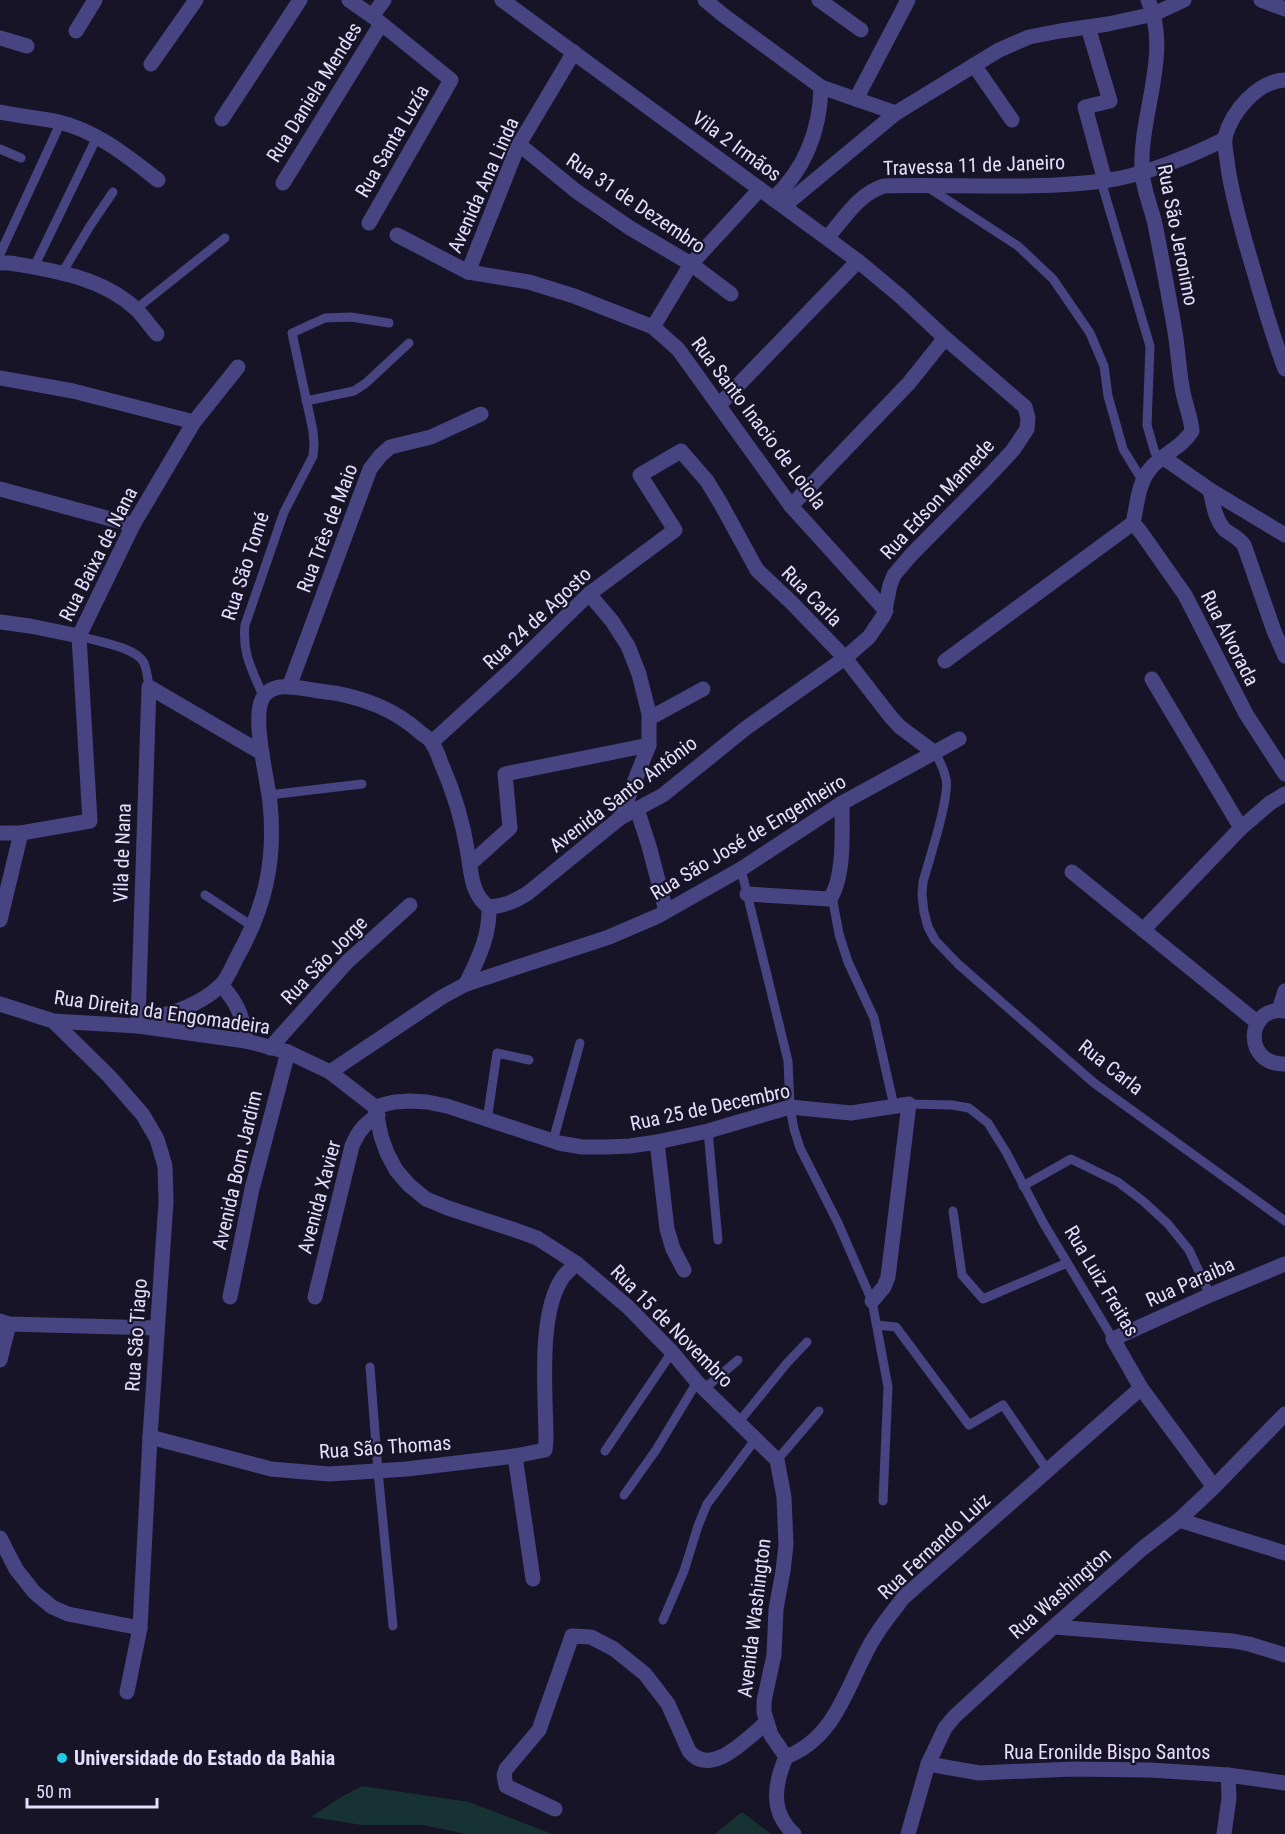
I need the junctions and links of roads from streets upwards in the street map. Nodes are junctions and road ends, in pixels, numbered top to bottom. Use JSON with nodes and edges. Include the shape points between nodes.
{"nodes":[{"id":1,"x":95,"y":0,"type":"edge"},
{"id":2,"x":196,"y":0,"type":"edge"},
{"id":3,"x":300,"y":0,"type":"edge"},
{"id":4,"x":350,"y":0,"type":"edge"},
{"id":5,"x":384,"y":0,"type":"edge"},
{"id":6,"x":502,"y":0,"type":"edge"},
{"id":7,"x":705,"y":0,"type":"edge"},
{"id":8,"x":819,"y":0,"type":"edge"},
{"id":9,"x":908,"y":0,"type":"edge"},
{"id":10,"x":1184,"y":0,"type":"edge"},
{"id":11,"x":1261,"y":0,"type":"edge"},
{"id":12,"x":1151,"y":7,"type":"edge"},
{"id":13,"x":1285,"y":9,"type":"edge"},
{"id":14,"x":377,"y":20,"type":"junction"},
{"id":15,"x":1088,"y":27,"type":"junction"},
{"id":16,"x":861,"y":30,"type":"dead end"},
{"id":17,"x":76,"y":31,"type":"dead end"},
{"id":18,"x":0,"y":38,"type":"edge"},
{"id":19,"x":27,"y":46,"type":"dead end"},
{"id":20,"x":574,"y":52,"type":"junction"},
{"id":21,"x":151,"y":64,"type":"dead end"},
{"id":22,"x":974,"y":65,"type":"junction"},
{"id":23,"x":1285,"y":80,"type":"edge"},
{"id":24,"x":821,"y":87,"type":"junction"},
{"id":25,"x":856,"y":99,"type":"junction"},
{"id":26,"x":0,"y":112,"type":"edge"},
{"id":27,"x":896,"y":112,"type":"junction"},
{"id":28,"x":222,"y":119,"type":"dead end"},
{"id":29,"x":1012,"y":120,"type":"dead end"},
{"id":30,"x":1225,"y":139,"type":"junction"},
{"id":31,"x":518,"y":146,"type":"junction"},
{"id":32,"x":1142,"y":173,"type":"junction"},
{"id":33,"x":158,"y":180,"type":"dead end"},
{"id":34,"x":1103,"y":181,"type":"junction"},
{"id":35,"x":283,"y":183,"type":"dead end"},
{"id":36,"x":760,"y":189,"type":"junction"},
{"id":37,"x":778,"y":202,"type":"junction"},
{"id":38,"x":369,"y":223,"type":"dead end"},
{"id":39,"x":397,"y":235,"type":"dead end"},
{"id":40,"x":827,"y":238,"type":"junction"},
{"id":41,"x":858,"y":261,"type":"junction"},
{"id":42,"x":0,"y":263,"type":"edge"},
{"id":43,"x":691,"y":264,"type":"junction"},
{"id":44,"x":468,"y":272,"type":"junction"},
{"id":45,"x":731,"y":294,"type":"dead end"},
{"id":46,"x":652,"y":327,"type":"junction"},
{"id":47,"x":157,"y":334,"type":"dead end"},
{"id":48,"x":943,"y":335,"type":"junction"},
{"id":49,"x":238,"y":367,"type":"dead end"},
{"id":50,"x":1285,"y":369,"type":"edge"},
{"id":51,"x":0,"y":378,"type":"edge"},
{"id":52,"x":719,"y":405,"type":"junction"},
{"id":53,"x":482,"y":414,"type":"dead end"},
{"id":54,"x":194,"y":422,"type":"junction"},
{"id":55,"x":1027,"y":429,"type":"joint"},
{"id":56,"x":681,"y":451,"type":"joint"},
{"id":57,"x":1159,"y":456,"type":"junction"},
{"id":58,"x":0,"y":489,"type":"edge"},
{"id":59,"x":1210,"y":490,"type":"junction"},
{"id":60,"x":791,"y":506,"type":"junction"},
{"id":61,"x":1133,"y":523,"type":"junction"},
{"id":62,"x":133,"y":525,"type":"junction"},
{"id":63,"x":1285,"y":535,"type":"edge"},
{"id":64,"x":589,"y":594,"type":"junction"},
{"id":65,"x":886,"y":611,"type":"junction"},
{"id":66,"x":0,"y":622,"type":"edge"},
{"id":67,"x":79,"y":636,"type":"junction"},
{"id":68,"x":1285,"y":656,"type":"edge"},
{"id":69,"x":845,"y":658,"type":"junction"},
{"id":70,"x":945,"y":661,"type":"dead end"},
{"id":71,"x":1152,"y":679,"type":"dead end"},
{"id":72,"x":289,"y":687,"type":"junction"},
{"id":73,"x":703,"y":689,"type":"dead end"},
{"id":74,"x":650,"y":718,"type":"junction"},
{"id":75,"x":959,"y":739,"type":"dead end"},
{"id":76,"x":432,"y":742,"type":"junction"},
{"id":77,"x":650,"y":745,"type":"junction"},
{"id":78,"x":262,"y":753,"type":"junction"},
{"id":79,"x":935,"y":753,"type":"junction"},
{"id":80,"x":1285,"y":774,"type":"edge"},
{"id":81,"x":1285,"y":794,"type":"edge"},
{"id":82,"x":842,"y":803,"type":"junction"},
{"id":83,"x":637,"y":809,"type":"junction"},
{"id":84,"x":620,"y":818,"type":"junction"},
{"id":85,"x":1241,"y":828,"type":"junction"},
{"id":86,"x":0,"y":832,"type":"edge"},
{"id":87,"x":21,"y":832,"type":"junction"},
{"id":88,"x":470,"y":864,"type":"junction"},
{"id":89,"x":1072,"y":872,"type":"dead end"},
{"id":90,"x":747,"y":894,"type":"road end"},
{"id":91,"x":410,"y":905,"type":"dead end"},
{"id":92,"x":489,"y":907,"type":"junction"},
{"id":93,"x":666,"y":911,"type":"junction"},
{"id":94,"x":0,"y":920,"type":"edge"},
{"id":95,"x":1143,"y":930,"type":"junction"},
{"id":96,"x":466,"y":984,"type":"junction"},
{"id":97,"x":221,"y":985,"type":"junction"},
{"id":98,"x":1285,"y":991,"type":"edge"},
{"id":99,"x":0,"y":1004,"type":"edge"},
{"id":100,"x":1282,"y":1010,"type":"edge"},
{"id":101,"x":54,"y":1021,"type":"junction"},
{"id":102,"x":1258,"y":1023,"type":"junction"},
{"id":103,"x":138,"y":1024,"type":"junction"},
{"id":104,"x":246,"y":1041,"type":"junction"},
{"id":105,"x":270,"y":1048,"type":"junction"},
{"id":106,"x":288,"y":1052,"type":"junction"},
{"id":107,"x":1285,"y":1064,"type":"edge"},
{"id":108,"x":330,"y":1072,"type":"junction"},
{"id":109,"x":376,"y":1111,"type":"junction"},
{"id":110,"x":657,"y":1142,"type":"junction"},
{"id":111,"x":576,"y":1263,"type":"junction"},
{"id":112,"x":1285,"y":1264,"type":"edge"},
{"id":113,"x":684,"y":1270,"type":"dead end"},
{"id":114,"x":230,"y":1297,"type":"dead end"},
{"id":115,"x":315,"y":1297,"type":"dead end"},
{"id":116,"x":872,"y":1301,"type":"road end"},
{"id":117,"x":4,"y":1323,"type":"edge"},
{"id":118,"x":157,"y":1328,"type":"junction"},
{"id":119,"x":1113,"y":1339,"type":"joint"},
{"id":120,"x":0,"y":1360,"type":"edge"},
{"id":121,"x":1141,"y":1388,"type":"junction"},
{"id":122,"x":1285,"y":1414,"type":"edge"},
{"id":123,"x":150,"y":1437,"type":"junction"},
{"id":124,"x":515,"y":1456,"type":"junction"},
{"id":125,"x":777,"y":1460,"type":"joint"},
{"id":126,"x":1214,"y":1487,"type":"junction"},
{"id":127,"x":1179,"y":1520,"type":"junction"},
{"id":128,"x":0,"y":1540,"type":"edge"},
{"id":129,"x":1285,"y":1553,"type":"edge"},
{"id":130,"x":533,"y":1579,"type":"dead end"},
{"id":131,"x":1054,"y":1627,"type":"junction"},
{"id":132,"x":140,"y":1628,"type":"junction"},
{"id":133,"x":1285,"y":1655,"type":"edge"},
{"id":134,"x":127,"y":1692,"type":"dead end"},
{"id":135,"x":766,"y":1723,"type":"junction"},
{"id":136,"x":786,"y":1757,"type":"junction"},
{"id":137,"x":928,"y":1764,"type":"junction"},
{"id":138,"x":1228,"y":1775,"type":"junction"},
{"id":139,"x":1285,"y":1784,"type":"edge"},
{"id":140,"x":555,"y":1809,"type":"dead end"},
{"id":141,"x":794,"y":1834,"type":"edge"},
{"id":142,"x":908,"y":1834,"type":"edge"},
{"id":143,"x":1224,"y":1834,"type":"edge"}],
"edges":[{"from":1,"to":17,"type":"street"},
{"from":2,"to":21,"type":"street"},
{"from":3,"to":28,"type":"street"},
{"from":4,"to":14,"type":"street"},
{"from":5,"to":14,"type":"street","name":"Rua Daniela Mendes"},
{"from":6,"to":20,"type":"street","name":"Vila 2 Irmãos"},
{"from":7,"to":24,"type":"street"},
{"from":8,"to":16,"type":"street"},
{"from":9,"to":25,"type":"street"},
{"from":10,"to":12,"type":"street"},
{"from":11,"to":13,"type":"street"},
{"from":12,"to":15,"type":"street"},
{"from":12,"to":32,"type":"street","name":"Rua São Jeronimo","via":[[1155,72],[1143,133]]},
{"from":14,"to":35,"type":"street","name":"Rua Daniela Mendes"},
{"from":14,"to":38,"type":"street","name":"Rua Santa Luzía","via":[[451,80]]},
{"from":15,"to":22,"type":"street","via":[[1029,38]]},
{"from":15,"to":34,"type":"street","via":[[1110,101],[1085,107]]},
{"from":18,"to":19,"type":"street"},
{"from":20,"to":31,"type":"street","name":"Avenida Ana Linda"},
{"from":20,"to":36,"type":"street","name":"Vila 2 Irmãos"},
{"from":22,"to":27,"type":"street"},
{"from":22,"to":29,"type":"street"},
{"from":23,"to":30,"type":"street","via":[[1275,80],[1246,101]]},
{"from":24,"to":25,"type":"street"},
{"from":24,"to":37,"type":"street","via":[[813,138]]},
{"from":25,"to":27,"type":"street"},
{"from":26,"to":33,"type":"street","via":[[61,122],[97,137]]},
{"from":27,"to":37,"type":"street"},
{"from":30,"to":32,"type":"street","name":"Travessa 11 de Janeiro"},
{"from":30,"to":50,"type":"street","via":[[1230,186]]},
{"from":31,"to":43,"type":"street","name":"Rua 31 de Dezembro","via":[[621,222]]},
{"from":31,"to":44,"type":"street","name":"Avenida Ana Linda"},
{"from":32,"to":34,"type":"street","name":"Travessa 11 de Janeiro"},
{"from":32,"to":57,"type":"street","name":"Rua São Jeronimo","via":[[1192,429],[1190,435]]},
{"from":34,"to":40,"type":"street","name":"Travessa 11 de Janeiro","via":[[884,186],[864,196]]},
{"from":36,"to":37,"type":"street","name":"Vila 2 Irmãos"},
{"from":36,"to":43,"type":"street"},
{"from":37,"to":40,"type":"street","name":"Vila 2 Irmãos"},
{"from":39,"to":44,"type":"street","name":"Rua Santo Inacio de Loiola"},
{"from":40,"to":41,"type":"street","name":"Vila 2 Irmãos"},
{"from":41,"to":48,"type":"street","name":"Vila 2 Irmãos"},
{"from":41,"to":52,"type":"street"},
{"from":42,"to":47,"type":"street","via":[[62,273],[108,288],[136,309]]},
{"from":43,"to":45,"type":"street","name":"Rua 31 de Dezembro"},
{"from":43,"to":46,"type":"street"},
{"from":44,"to":46,"type":"street","name":"Rua Santo Inacio de Loiola","via":[[529,282]]},
{"from":46,"to":52,"type":"street","name":"Rua Santo Inacio de Loiola","via":[[678,349]]},
{"from":48,"to":55,"type":"street","name":"Vila 2 Irmãos","via":[[1025,407]]},
{"from":48,"to":60,"type":"street","via":[[909,383]]},
{"from":49,"to":54,"type":"street","name":"Rua Baixa de Nana"},
{"from":51,"to":54,"type":"street","via":[[72,391]]},
{"from":52,"to":60,"type":"street","name":"Rua Santo Inacio de Loiola"},
{"from":53,"to":72,"type":"street","name":"Rua Três de Maio","via":[[431,437],[390,447],[370,469]]},
{"from":54,"to":62,"type":"street","name":"Rua Baixa de Nana"},
{"from":55,"to":65,"type":"street","name":"Rua Edson Mamede","via":[[987,479],[894,575]]},
{"from":56,"to":64,"type":"street","name":"Rua 24 de Agosto","via":[[640,475],[675,530]]},
{"from":56,"to":69,"type":"street","name":"Rua Carla","via":[[711,489],[757,570]]},
{"from":57,"to":59,"type":"street"},
{"from":57,"to":61,"type":"street","via":[[1143,480]]},
{"from":58,"to":62,"type":"street"},
{"from":59,"to":63,"type":"street"},
{"from":59,"to":68,"type":"street","via":[[1218,520],[1244,545]]},
{"from":60,"to":65,"type":"street","name":"Rua Santo Inacio de Loiola"},
{"from":61,"to":70,"type":"street"},
{"from":61,"to":80,"type":"street","name":"Rua Alvorada","via":[[1185,595],[1246,714]]},
{"from":62,"to":67,"type":"street","name":"Rua Baixa de Nana"},
{"from":64,"to":74,"type":"street","via":[[628,646]]},
{"from":64,"to":76,"type":"street","name":"Rua 24 de Agosto"},
{"from":65,"to":69,"type":"street","name":"Rua Edson Mamede","via":[[868,637]]},
{"from":66,"to":67,"type":"street"},
{"from":67,"to":87,"type":"street","name":"Rua Baixa de Nana","via":[[90,821]]},
{"from":69,"to":79,"type":"street","name":"Rua Carla","via":[[900,727]]},
{"from":69,"to":83,"type":"street","name":"Avenida Santo Antônio","via":[[746,728],[663,795]]},
{"from":71,"to":85,"type":"street"},
{"from":72,"to":76,"type":"street","via":[[353,696],[410,723]]},
{"from":72,"to":78,"type":"street","via":[[273,688],[264,696],[258,720]]},
{"from":73,"to":74,"type":"street"},
{"from":74,"to":77,"type":"street"},
{"from":75,"to":79,"type":"street","name":"Rua São José de Engenheiro"},
{"from":76,"to":88,"type":"street","via":[[452,788]]},
{"from":77,"to":84,"type":"street"},
{"from":77,"to":88,"type":"street","via":[[505,774],[510,828]]},
{"from":78,"to":97,"type":"street","via":[[273,842],[269,876],[247,939]]},
{"from":78,"to":103,"type":"street","name":"Vila de Nana","via":[[149,687]]},
{"from":79,"to":82,"type":"street","name":"Rua São José de Engenheiro"},
{"from":81,"to":85,"type":"street"},
{"from":82,"to":90,"type":"street","via":[[840,873],[830,899]]},
{"from":82,"to":93,"type":"street","name":"Rua São José de Engenheiro","via":[[741,869]]},
{"from":83,"to":84,"type":"street","name":"Avenida Santo Antônio"},
{"from":83,"to":93,"type":"street"},
{"from":84,"to":92,"type":"street","name":"Avenida Santo Antônio","via":[[528,893],[513,902]]},
{"from":85,"to":95,"type":"street"},
{"from":86,"to":87,"type":"street"},
{"from":87,"to":94,"type":"street"},
{"from":88,"to":92,"type":"street","via":[[477,895]]},
{"from":89,"to":95,"type":"street"},
{"from":91,"to":105,"type":"street","name":"Rua São Jorge","via":[[347,962]]},
{"from":92,"to":96,"type":"street","via":[[485,942]]},
{"from":93,"to":96,"type":"street","name":"Rua São José de Engenheiro","via":[[609,937]]},
{"from":95,"to":102,"type":"street"},
{"from":96,"to":108,"type":"street","name":"Rua São José de Engenheiro"},
{"from":97,"to":103,"type":"street","via":[[190,1005]]},
{"from":97,"to":104,"type":"street","via":[[240,1011]]},
{"from":98,"to":100,"type":"street"},
{"from":99,"to":101,"type":"street","name":"Rua Direita da Engomadeira"},
{"from":100,"to":102,"type":"street","via":[[1263,1016]]},
{"from":101,"to":103,"type":"street","name":"Rua Direita da Engomadeira"},
{"from":101,"to":118,"type":"street","name":"Rua São Tiago","via":[[109,1076],[143,1115],[157,1139],[165,1166],[166,1202]]},
{"from":102,"to":107,"type":"street","via":[[1254,1037],[1258,1052],[1269,1062]]},
{"from":103,"to":104,"type":"street","name":"Rua Direita da Engomadeira"},
{"from":104,"to":105,"type":"street","name":"Rua Direita da Engomadeira"},
{"from":105,"to":106,"type":"street","name":"Rua Direita da Engomadeira"},
{"from":106,"to":108,"type":"street","name":"Rua Direita da Engomadeira"},
{"from":106,"to":114,"type":"street","name":"Avenida Bom Jardim","via":[[252,1189]]},
{"from":108,"to":109,"type":"street","name":"Rua Direita da Engomadeira"},
{"from":109,"to":110,"type":"street","name":"Rua 25 de Decembro","via":[[394,1102],[427,1102],[582,1147]]},
{"from":109,"to":111,"type":"street","name":"Rua 15 de Novembro","via":[[381,1136],[396,1170],[426,1199],[537,1239]]},
{"from":109,"to":115,"type":"street","name":"Avenida Xavier","via":[[352,1146]]},
{"from":110,"to":113,"type":"street","via":[[667,1229]]},
{"from":110,"to":116,"type":"street","name":"Rua 25 de Decembro","via":[[790,1107],[851,1113],[902,1105],[888,1277]]},
{"from":111,"to":124,"type":"street","name":"Rua São Thomas","via":[[555,1291],[545,1333],[544,1450]]},
{"from":111,"to":125,"type":"street","name":"Rua 15 de Novembro","via":[[628,1307]]},
{"from":112,"to":119,"type":"street","name":"Rua Paraiba"},
{"from":117,"to":118,"type":"street"},
{"from":117,"to":120,"type":"street"},
{"from":118,"to":123,"type":"street","name":"Rua São Tiago"},
{"from":119,"to":121,"type":"street","name":"Rua Luiz Freitas"},
{"from":121,"to":126,"type":"street","name":"Rua Luiz Freitas"},
{"from":121,"to":136,"type":"street","name":"Rua Fernando Luiz","via":[[904,1597],[874,1639],[822,1734]]},
{"from":122,"to":126,"type":"street","name":"Rua Washington"},
{"from":123,"to":124,"type":"street","name":"Rua São Thomas","via":[[280,1470],[329,1474]]},
{"from":123,"to":132,"type":"street","name":"Rua São Tiago"},
{"from":124,"to":130,"type":"street"},
{"from":125,"to":135,"type":"street","name":"Avenida Washington","via":[[784,1497],[786,1545],[776,1609],[774,1655],[764,1701]]},
{"from":126,"to":127,"type":"street","name":"Rua Washington"},
{"from":127,"to":129,"type":"street"},
{"from":127,"to":131,"type":"street","name":"Rua Washington"},
{"from":128,"to":132,"type":"street","via":[[16,1569],[52,1607],[68,1614]]},
{"from":131,"to":133,"type":"street","via":[[1233,1641]]},
{"from":131,"to":137,"type":"street","name":"Rua Washington","via":[[954,1717]]},
{"from":132,"to":134,"type":"street","name":"Rua São Tiago"},
{"from":135,"to":136,"type":"street","name":"Avenida Washington"},
{"from":135,"to":140,"type":"street","via":[[725,1756],[714,1760],[695,1758],[668,1704],[645,1674],[614,1649],[591,1637],[572,1636],[539,1730],[504,1775],[506,1786]]},
{"from":136,"to":141,"type":"street","via":[[775,1798],[779,1816]]},
{"from":137,"to":138,"type":"street","name":"Rua Eronilde Bispo Santos","via":[[979,1773],[1073,1769]]},
{"from":137,"to":142,"type":"street","name":"Rua Washington"},
{"from":138,"to":139,"type":"street","name":"Rua Eronilde Bispo Santos"},
{"from":138,"to":143,"type":"street"}]}
